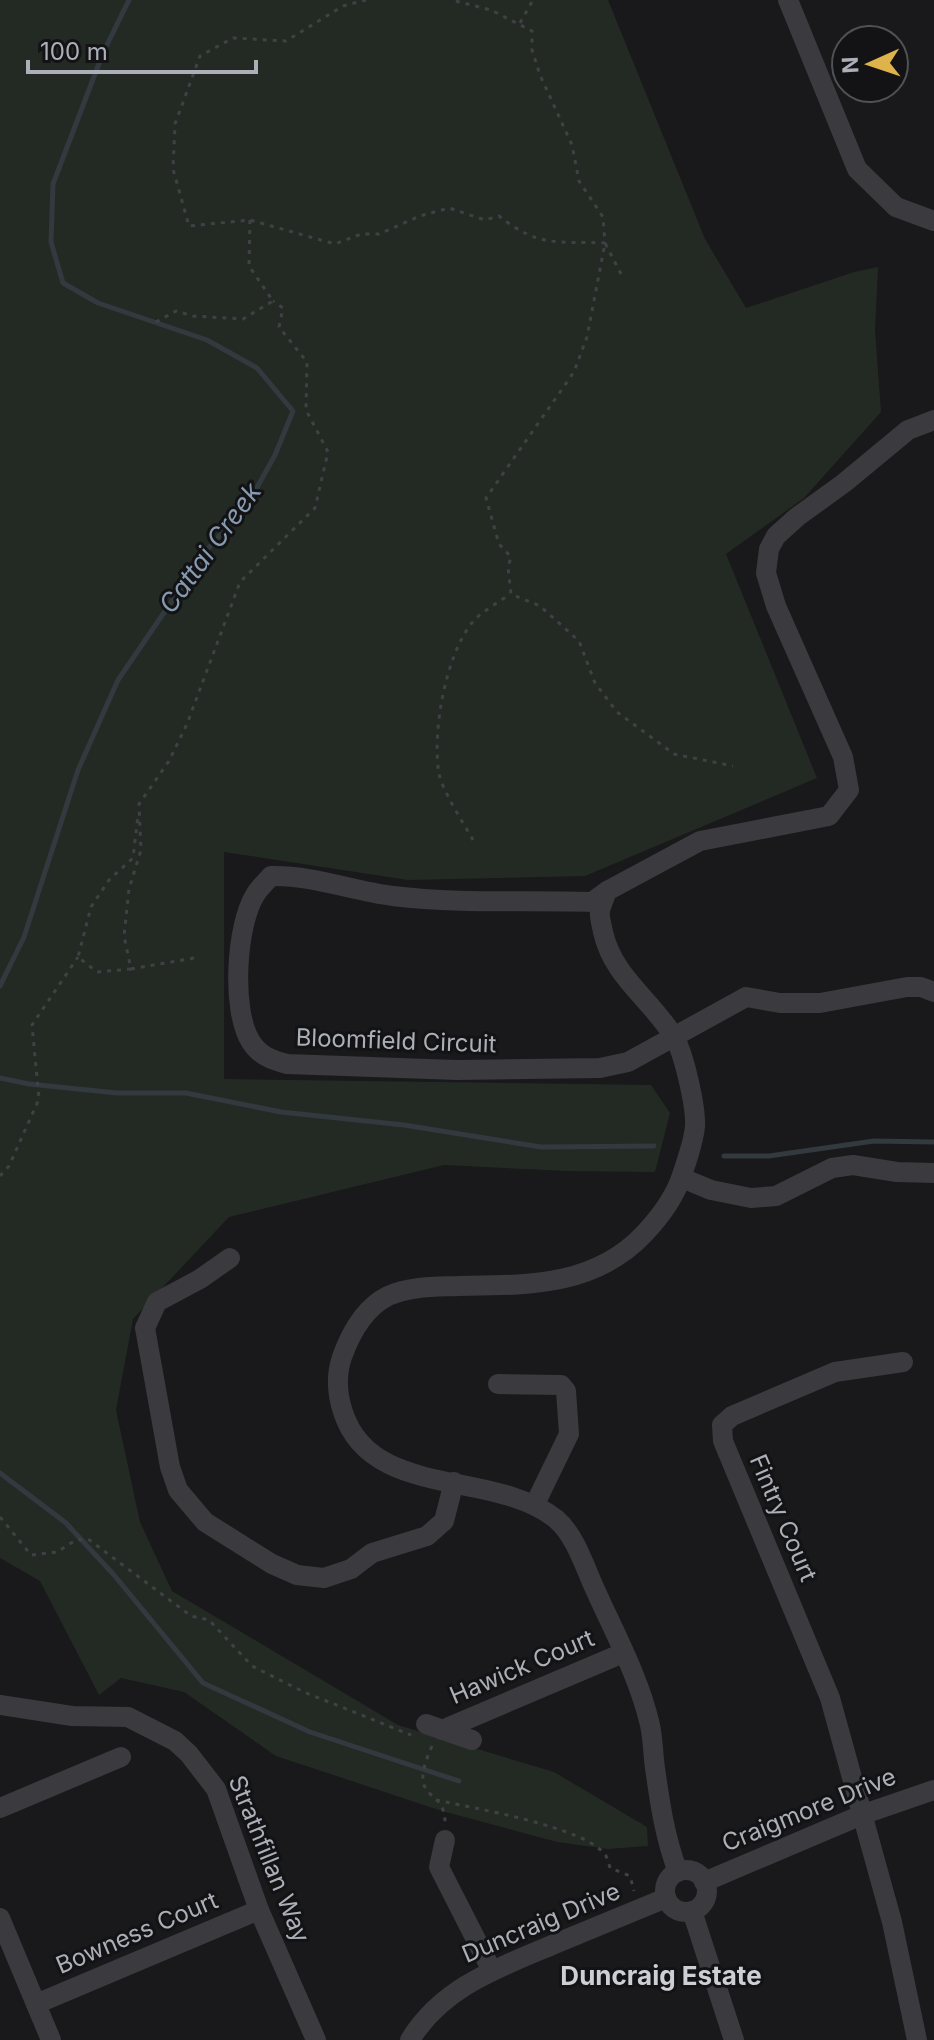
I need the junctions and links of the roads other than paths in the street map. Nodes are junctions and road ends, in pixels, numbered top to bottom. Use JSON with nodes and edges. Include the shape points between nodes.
{"nodes":[{"id":1,"x":788,"y":0,"type":"edge"},
{"id":2,"x":934,"y":221,"type":"edge"},
{"id":3,"x":934,"y":420,"type":"edge"},
{"id":4,"x":607,"y":891,"type":"junction"},
{"id":5,"x":934,"y":992,"type":"edge"},
{"id":6,"x":674,"y":1036,"type":"junction"},
{"id":7,"x":934,"y":1173,"type":"edge"},
{"id":8,"x":682,"y":1178,"type":"junction"},
{"id":9,"x":230,"y":1258,"type":"dead end"},
{"id":10,"x":903,"y":1362,"type":"dead end"},
{"id":11,"x":498,"y":1384,"type":"dead end"},
{"id":12,"x":454,"y":1482,"type":"junction"},
{"id":13,"x":535,"y":1504,"type":"junction"},
{"id":14,"x":623,"y":1653,"type":"junction"},
{"id":15,"x":0,"y":1705,"type":"edge"},
{"id":16,"x":472,"y":1740,"type":"dead end"},
{"id":17,"x":121,"y":1757,"type":"dead end"},
{"id":18,"x":934,"y":1790,"type":"edge"},
{"id":19,"x":0,"y":1808,"type":"edge"},
{"id":20,"x":864,"y":1814,"type":"junction"},
{"id":21,"x":445,"y":1840,"type":"road end"},
{"id":22,"x":678,"y":1872,"type":"junction"},
{"id":23,"x":704,"y":1882,"type":"junction"},
{"id":24,"x":666,"y":1898,"type":"junction"},
{"id":25,"x":259,"y":1910,"type":"junction"},
{"id":26,"x":692,"y":1911,"type":"junction"},
{"id":27,"x":0,"y":1918,"type":"edge"},
{"id":28,"x":492,"y":1971,"type":"junction"},
{"id":29,"x":36,"y":2004,"type":"junction"},
{"id":30,"x":51,"y":2040,"type":"edge"},
{"id":31,"x":316,"y":2040,"type":"edge"},
{"id":32,"x":410,"y":2040,"type":"edge"},
{"id":33,"x":734,"y":2040,"type":"edge"},
{"id":34,"x":917,"y":2040,"type":"edge"}],
"edges":[{"from":1,"to":2,"type":"street","via":[[857,169],[896,207]]},
{"from":3,"to":4,"type":"street","via":[[908,430],[797,517],[776,536],[766,560],[776,606],[843,757],[849,790],[840,805],[829,816],[700,841]]},
{"from":4,"to":6,"type":"street","via":[[599,913],[607,949]]},
{"from":4,"to":6,"type":"street","name":"Bloomfield Circuit","via":[[592,902],[448,901],[390,896],[295,875],[271,876],[254,896],[244,929],[237,989],[251,1042],[267,1059],[287,1064],[600,1068],[628,1062]]},
{"from":5,"to":6,"type":"street","via":[[907,987],[803,1004],[746,997]]},
{"from":6,"to":8,"type":"street","via":[[684,1060],[695,1126]]},
{"from":7,"to":8,"type":"street","via":[[853,1165],[832,1168],[776,1196],[751,1198]]},
{"from":8,"to":12,"type":"street","via":[[660,1216],[629,1250],[598,1268],[533,1285],[410,1289],[386,1297],[363,1315],[338,1370],[347,1425],[382,1463]]},
{"from":9,"to":12,"type":"street","via":[[157,1302],[145,1328],[170,1467],[178,1490],[205,1522],[272,1564],[297,1575],[324,1578],[351,1569],[372,1553],[427,1536],[444,1521]]},
{"from":10,"to":20,"type":"street","name":"Fintry Court","via":[[835,1372],[722,1425],[723,1441],[830,1698]]},
{"from":11,"to":13,"type":"street","via":[[561,1385],[566,1391],[569,1434]]},
{"from":12,"to":13,"type":"street"},
{"from":13,"to":14,"type":"street","via":[[559,1522],[575,1545]]},
{"from":14,"to":16,"type":"street","name":"Hawick Court","via":[[429,1730]]},
{"from":14,"to":22,"type":"street","via":[[651,1727],[666,1839]]},
{"from":15,"to":25,"type":"street","name":"Strathfillan Way","via":[[72,1716],[128,1717],[175,1741],[216,1789]]},
{"from":17,"to":19,"type":"street"},
{"from":18,"to":20,"type":"street","name":"Craigmore Drive"},
{"from":20,"to":23,"type":"street","name":"Craigmore Drive"},
{"from":20,"to":34,"type":"street"},
{"from":21,"to":28,"type":"street","via":[[439,1867]]},
{"from":22,"to":23,"type":"street","via":[[697,1873]]},
{"from":22,"to":24,"type":"street","via":[[668,1881]]},
{"from":23,"to":26,"type":"street","via":[[706,1895]]},
{"from":24,"to":26,"type":"street","via":[[676,1909]]},
{"from":24,"to":28,"type":"street","name":"Duncraig Drive"},
{"from":25,"to":29,"type":"street","name":"Bowness Court"},
{"from":25,"to":31,"type":"street","name":"Strathfillan Way"},
{"from":26,"to":33,"type":"street"},
{"from":27,"to":29,"type":"street","name":"Bowness Court"},
{"from":28,"to":32,"type":"street","name":"Duncraig Drive","via":[[446,1998]]},
{"from":29,"to":30,"type":"street","name":"Bowness Court"}]}
